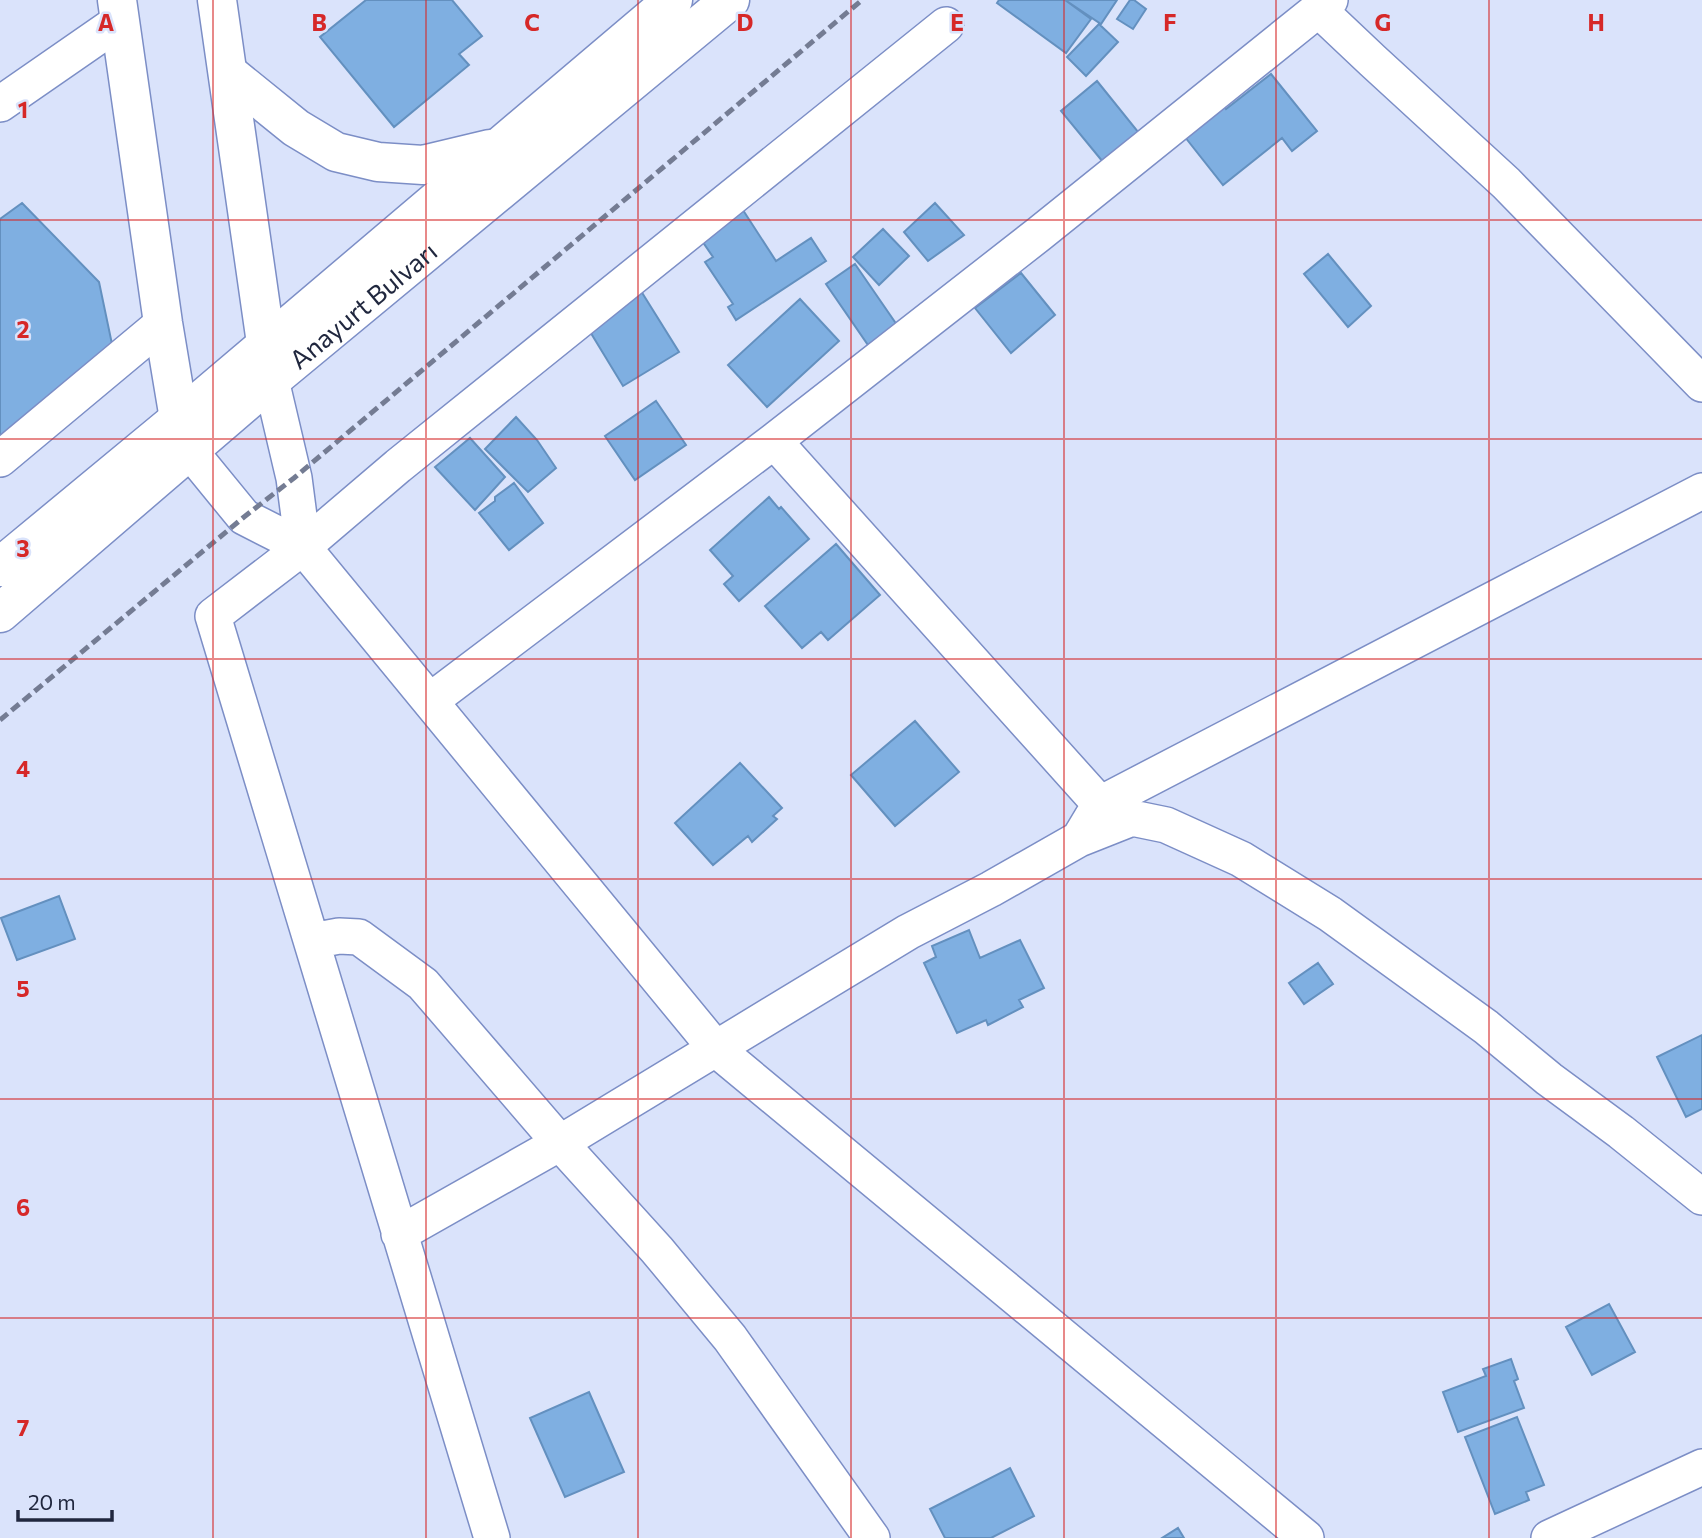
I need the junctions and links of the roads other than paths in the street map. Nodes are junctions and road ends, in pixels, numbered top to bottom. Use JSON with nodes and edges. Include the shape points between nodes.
{"nodes":[{"id":1,"x":217,"y":0,"type":"edge"},
{"id":2,"x":673,"y":0,"type":"edge"},
{"id":3,"x":730,"y":0,"type":"edge"},
{"id":4,"x":1325,"y":5,"type":"edge"},
{"id":5,"x":118,"y":11,"type":"edge"},
{"id":6,"x":946,"y":25,"type":"dead end"},
{"id":7,"x":228,"y":73,"type":"junction"},
{"id":8,"x":0,"y":104,"type":"edge"},
{"id":9,"x":499,"y":147,"type":"junction"},
{"id":10,"x":163,"y":323,"type":"junction"},
{"id":11,"x":269,"y":362,"type":"junction"},
{"id":12,"x":1702,"y":384,"type":"edge"},
{"id":13,"x":185,"y":435,"type":"junction"},
{"id":14,"x":774,"y":441,"type":"junction"},
{"id":15,"x":0,"y":459,"type":"edge"},
{"id":16,"x":1702,"y":491,"type":"edge"},
{"id":17,"x":303,"y":547,"type":"junction"},
{"id":18,"x":0,"y":567,"type":"edge"},
{"id":19,"x":0,"y":613,"type":"edge"},
{"id":20,"x":430,"y":701,"type":"junction"},
{"id":21,"x":1100,"y":804,"type":"junction"},
{"id":22,"x":1079,"y":839,"type":"junction"},
{"id":23,"x":312,"y":941,"type":"junction"},
{"id":24,"x":716,"y":1049,"type":"junction"},
{"id":25,"x":560,"y":1143,"type":"junction"},
{"id":26,"x":1702,"y":1197,"type":"edge"},
{"id":27,"x":399,"y":1234,"type":"junction"},
{"id":28,"x":1702,"y":1467,"type":"edge"},
{"id":29,"x":492,"y":1538,"type":"edge"},
{"id":30,"x":872,"y":1538,"type":"edge"},
{"id":31,"x":1306,"y":1538,"type":"edge"},
{"id":32,"x":1549,"y":1538,"type":"edge"}],
"edges":[{"from":1,"to":7,"type":"main road"},
{"from":2,"to":9,"type":"main road","name":"Anayurt Bulvarı"},
{"from":3,"to":11,"type":"main road","name":"Anayurt Bulvarı"},
{"from":4,"to":12,"type":"street","via":[[1373,61],[1506,183]]},
{"from":4,"to":14,"type":"street"},
{"from":5,"to":8,"type":"street"},
{"from":5,"to":10,"type":"main road"},
{"from":6,"to":17,"type":"street","via":[[429,440]]},
{"from":7,"to":9,"type":"main road","via":[[296,128],[336,152],[378,162],[423,165]]},
{"from":7,"to":11,"type":"main road"},
{"from":9,"to":11,"type":"main road","name":"Anayurt Bulvarı"},
{"from":10,"to":13,"type":"main road"},
{"from":10,"to":15,"type":"street"},
{"from":11,"to":13,"type":"main road","name":"Anayurt Bulvarı"},
{"from":11,"to":17,"type":"street","via":[[294,478]]},
{"from":13,"to":17,"type":"street","via":[[244,517]]},
{"from":13,"to":18,"type":"main road","name":"Anayurt Bulvarı"},
{"from":13,"to":19,"type":"main road","name":"Anayurt Bulvarı"},
{"from":14,"to":20,"type":"street"},
{"from":14,"to":21,"type":"street"},
{"from":16,"to":21,"type":"street"},
{"from":17,"to":20,"type":"street"},
{"from":17,"to":23,"type":"street","via":[[213,616]]},
{"from":20,"to":24,"type":"street"},
{"from":21,"to":22,"type":"street"},
{"from":22,"to":24,"type":"street","via":[[908,932]]},
{"from":22,"to":26,"type":"street","via":[[1132,818],[1166,825],[1241,859],[1330,914],[1486,1027]]},
{"from":23,"to":25,"type":"street","via":[[359,937],[423,984]]},
{"from":23,"to":27,"type":"street"},
{"from":24,"to":25,"type":"street"},
{"from":24,"to":31,"type":"street"},
{"from":25,"to":27,"type":"street"},
{"from":25,"to":30,"type":"street","via":[[730,1338]]},
{"from":27,"to":29,"type":"street"},
{"from":28,"to":32,"type":"street"}]}
